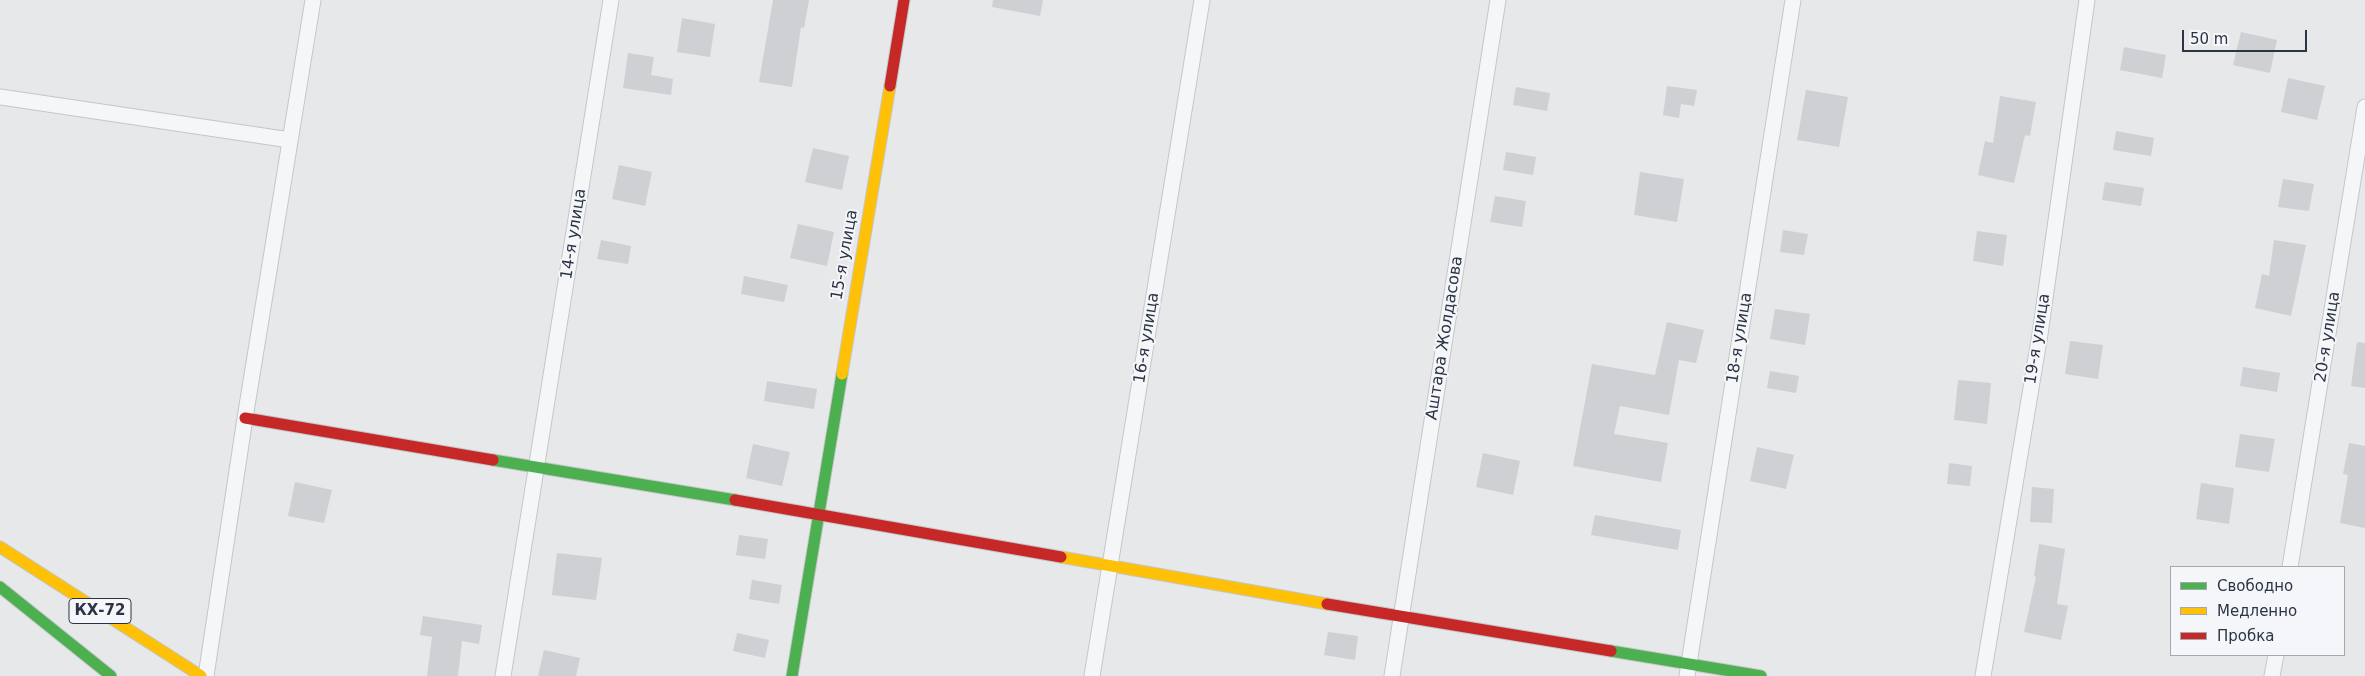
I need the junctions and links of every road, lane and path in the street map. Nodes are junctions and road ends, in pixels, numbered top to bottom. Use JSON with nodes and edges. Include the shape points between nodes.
{"nodes":[{"id":1,"x":313,"y":0,"type":"edge"},
{"id":2,"x":611,"y":0,"type":"edge"},
{"id":3,"x":904,"y":0,"type":"edge"},
{"id":4,"x":1202,"y":0,"type":"edge"},
{"id":5,"x":1498,"y":0,"type":"edge"},
{"id":6,"x":1793,"y":0,"type":"edge"},
{"id":7,"x":2087,"y":0,"type":"edge"},
{"id":8,"x":0,"y":97,"type":"edge"},
{"id":9,"x":2365,"y":107,"type":"edge"},
{"id":10,"x":290,"y":140,"type":"junction"},
{"id":11,"x":245,"y":418,"type":"junction"},
{"id":12,"x":536,"y":468,"type":"junction"},
{"id":13,"x":818,"y":514,"type":"junction"},
{"id":14,"x":0,"y":547,"type":"edge"},
{"id":15,"x":1110,"y":566,"type":"junction"},
{"id":16,"x":2290,"y":566,"type":"edge"},
{"id":17,"x":0,"y":587,"type":"edge"},
{"id":18,"x":1402,"y":617,"type":"junction"},
{"id":19,"x":2276,"y":656,"type":"edge"},
{"id":20,"x":1688,"y":670,"type":"edge"},
{"id":21,"x":111,"y":676,"type":"edge"},
{"id":22,"x":200,"y":676,"type":"edge"},
{"id":23,"x":206,"y":676,"type":"edge"},
{"id":24,"x":503,"y":676,"type":"edge"},
{"id":25,"x":792,"y":676,"type":"edge"},
{"id":26,"x":1092,"y":676,"type":"edge"},
{"id":27,"x":1392,"y":676,"type":"edge"},
{"id":28,"x":1761,"y":676,"type":"edge"},
{"id":29,"x":1984,"y":676,"type":"edge"},
{"id":30,"x":2272,"y":676,"type":"edge"}],
"edges":[{"from":1,"to":10,"type":"street"},
{"from":2,"to":12,"type":"street","name":"14-я улица"},
{"from":3,"to":13,"type":"street","name":"15-я улица"},
{"from":4,"to":15,"type":"street","name":"16-я улица"},
{"from":5,"to":18,"type":"street","name":"Аштара Жолдасова"},
{"from":6,"to":20,"type":"street","name":"18-я улица"},
{"from":7,"to":29,"type":"street","name":"19-я улица","via":[[2040,334]]},
{"from":8,"to":10,"type":"street"},
{"from":9,"to":16,"type":"street","name":"20-я улица"},
{"from":10,"to":11,"type":"street"},
{"from":11,"to":12,"type":"street"},
{"from":11,"to":23,"type":"street"},
{"from":12,"to":13,"type":"street"},
{"from":12,"to":24,"type":"street","name":"14-я улица"},
{"from":13,"to":15,"type":"street"},
{"from":13,"to":25,"type":"street","name":"15-я улица"},
{"from":14,"to":22,"type":"street","number":"КХ-72"},
{"from":15,"to":18,"type":"street"},
{"from":15,"to":26,"type":"street","name":"16-я улица"},
{"from":17,"to":21,"type":"street","number":"КХ-72"},
{"from":18,"to":20,"type":"street"},
{"from":18,"to":27,"type":"street","name":"Аштара Жолдасова"},
{"from":19,"to":30,"type":"street"},
{"from":20,"to":28,"type":"street"}]}
